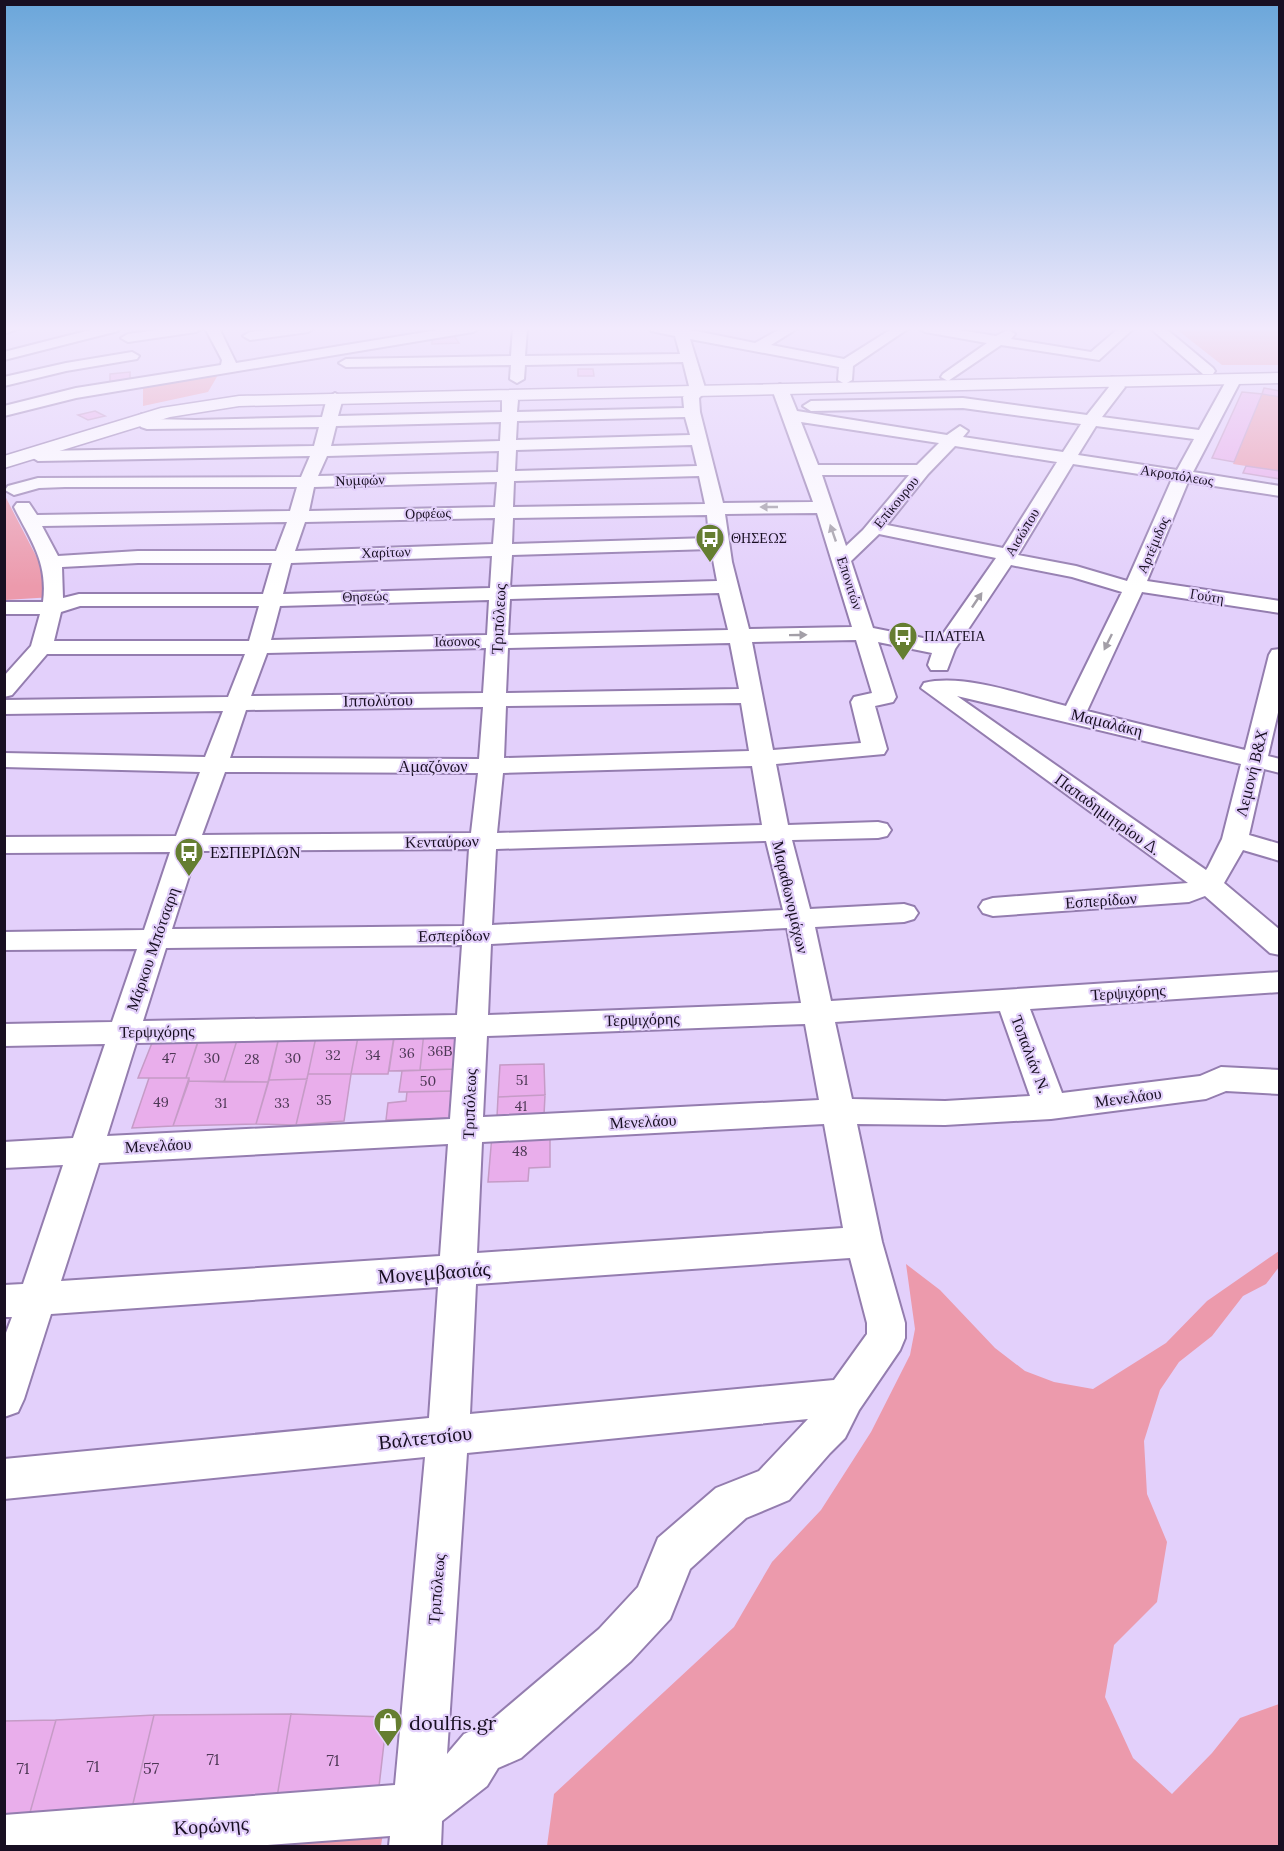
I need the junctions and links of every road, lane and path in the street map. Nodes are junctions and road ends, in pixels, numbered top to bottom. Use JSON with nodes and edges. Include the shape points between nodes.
{"nodes":[{"id":1,"x":132,"y":414,"type":"edge"},
{"id":2,"x":159,"y":414,"type":"edge"},
{"id":3,"x":332,"y":414,"type":"edge"},
{"id":4,"x":451,"y":414,"type":"edge"},
{"id":5,"x":511,"y":414,"type":"edge"},
{"id":6,"x":561,"y":414,"type":"edge"},
{"id":7,"x":658,"y":414,"type":"edge"},
{"id":8,"x":693,"y":414,"type":"edge"},
{"id":9,"x":788,"y":414,"type":"edge"},
{"id":10,"x":830,"y":414,"type":"edge"},
{"id":11,"x":973,"y":414,"type":"edge"},
{"id":12,"x":1055,"y":414,"type":"edge"},
{"id":13,"x":1096,"y":414,"type":"edge"},
{"id":14,"x":1216,"y":414,"type":"edge"},
{"id":15,"x":142,"y":419,"type":"junction"},
{"id":16,"x":1092,"y":419,"type":"junction"},
{"id":17,"x":329,"y":422,"type":"junction"},
{"id":18,"x":195,"y":425,"type":"junction"},
{"id":19,"x":509,"y":425,"type":"junction"},
{"id":20,"x":1205,"y":436,"type":"junction"},
{"id":21,"x":698,"y":440,"type":"junction"},
{"id":22,"x":951,"y":442,"type":"junction"},
{"id":23,"x":321,"y":451,"type":"junction"},
{"id":24,"x":180,"y":453,"type":"junction"},
{"id":25,"x":16,"y":456,"type":"edge"},
{"id":26,"x":1067,"y":457,"type":"junction"},
{"id":27,"x":812,"y":470,"type":"junction"},
{"id":28,"x":922,"y":470,"type":"junction"},
{"id":29,"x":707,"y":471,"type":"junction"},
{"id":30,"x":1182,"y":476,"type":"junction"},
{"id":31,"x":170,"y":482,"type":"junction"},
{"id":32,"x":307,"y":482,"type":"junction"},
{"id":33,"x":9,"y":486,"type":"edge"},
{"id":34,"x":1280,"y":491,"type":"edge"},
{"id":35,"x":715,"y":507,"type":"junction"},
{"id":36,"x":824,"y":507,"type":"junction"},
{"id":37,"x":505,"y":511,"type":"junction"},
{"id":38,"x":146,"y":517,"type":"junction"},
{"id":39,"x":298,"y":517,"type":"junction"},
{"id":40,"x":31,"y":521,"type":"junction"},
{"id":41,"x":875,"y":528,"type":"junction"},
{"id":42,"x":720,"y":543,"type":"junction"},
{"id":43,"x":501,"y":548,"type":"junction"},
{"id":44,"x":283,"y":557,"type":"junction"},
{"id":45,"x":1007,"y":557,"type":"junction"},
{"id":46,"x":842,"y":560,"type":"junction"},
{"id":47,"x":52,"y":562,"type":"junction"},
{"id":48,"x":727,"y":587,"type":"junction"},
{"id":49,"x":1134,"y":587,"type":"junction"},
{"id":50,"x":500,"y":592,"type":"junction"},
{"id":51,"x":272,"y":600,"type":"junction"},
{"id":52,"x":1280,"y":607,"type":"edge"},
{"id":53,"x":4,"y":608,"type":"edge"},
{"id":54,"x":52,"y":608,"type":"junction"},
{"id":55,"x":866,"y":633,"type":"junction"},
{"id":56,"x":740,"y":636,"type":"junction"},
{"id":57,"x":497,"y":641,"type":"junction"},
{"id":58,"x":258,"y":647,"type":"junction"},
{"id":59,"x":41,"y":648,"type":"junction"},
{"id":60,"x":944,"y":649,"type":"junction"},
{"id":61,"x":1280,"y":655,"type":"edge"},
{"id":62,"x":14,"y":671,"type":"edge"},
{"id":63,"x":1276,"y":684,"type":"edge"},
{"id":64,"x":932,"y":688,"type":"junction"},
{"id":65,"x":4,"y":690,"type":"edge"},
{"id":66,"x":752,"y":696,"type":"junction"},
{"id":67,"x":495,"y":698,"type":"junction"},
{"id":68,"x":238,"y":702,"type":"junction"},
{"id":69,"x":4,"y":707,"type":"edge"},
{"id":70,"x":1074,"y":714,"type":"junction"},
{"id":71,"x":862,"y":751,"type":"joint"},
{"id":72,"x":762,"y":758,"type":"junction"},
{"id":73,"x":1254,"y":759,"type":"junction"},
{"id":74,"x":4,"y":760,"type":"edge"},
{"id":75,"x":214,"y":765,"type":"junction"},
{"id":76,"x":491,"y":766,"type":"junction"},
{"id":77,"x":1280,"y":766,"type":"edge"},
{"id":78,"x":879,"y":830,"type":"dead end"},
{"id":79,"x":777,"y":834,"type":"junction"},
{"id":80,"x":1235,"y":839,"type":"junction"},
{"id":81,"x":483,"y":841,"type":"junction"},
{"id":82,"x":186,"y":844,"type":"junction"},
{"id":83,"x":4,"y":845,"type":"edge"},
{"id":84,"x":1280,"y":853,"type":"edge"},
{"id":85,"x":1209,"y":885,"type":"junction"},
{"id":86,"x":993,"y":908,"type":"dead end"},
{"id":87,"x":904,"y":913,"type":"dead end"},
{"id":88,"x":799,"y":919,"type":"junction"},
{"id":89,"x":479,"y":935,"type":"junction"},
{"id":90,"x":156,"y":939,"type":"junction"},
{"id":91,"x":4,"y":941,"type":"edge"},
{"id":92,"x":1280,"y":946,"type":"edge"},
{"id":93,"x":1280,"y":982,"type":"edge"},
{"id":94,"x":1011,"y":1000,"type":"junction"},
{"id":95,"x":816,"y":1013,"type":"junction"},
{"id":96,"x":472,"y":1026,"type":"junction"},
{"id":97,"x":123,"y":1032,"type":"junction"},
{"id":98,"x":4,"y":1035,"type":"edge"},
{"id":99,"x":1280,"y":1082,"type":"edge"},
{"id":100,"x":1052,"y":1107,"type":"junction"},
{"id":101,"x":837,"y":1111,"type":"junction"},
{"id":102,"x":468,"y":1130,"type":"junction"},
{"id":103,"x":85,"y":1149,"type":"junction"},
{"id":104,"x":4,"y":1155,"type":"edge"},
{"id":105,"x":864,"y":1242,"type":"junction"},
{"id":106,"x":458,"y":1270,"type":"junction"},
{"id":107,"x":21,"y":1300,"type":"edge"},
{"id":108,"x":845,"y":1397,"type":"junction"},
{"id":109,"x":4,"y":1399,"type":"edge"},
{"id":110,"x":448,"y":1435,"type":"junction"},
{"id":111,"x":4,"y":1479,"type":"edge"},
{"id":112,"x":416,"y":1827,"type":"edge"},
{"id":113,"x":4,"y":1841,"type":"edge"}],
"edges":[{"from":1,"to":25,"type":"main road"},
{"from":2,"to":15,"type":"main road"},
{"from":3,"to":17,"type":"street","name":"Μάρκου Μπότσαρη"},
{"from":4,"to":19,"type":"main road"},
{"from":5,"to":19,"type":"street","name":"Τριπόλεως"},
{"from":6,"to":19,"type":"main road"},
{"from":7,"to":19,"type":"street"},
{"from":8,"to":21,"type":"street","name":"Μαραθωνομάχων"},
{"from":9,"to":27,"type":"street","name":"Επονιτών"},
{"from":10,"to":22,"type":"street","name":"Ακροπόλεως"},
{"from":11,"to":22,"type":"street","name":"Επίκουρου"},
{"from":12,"to":16,"type":"street"},
{"from":13,"to":16,"type":"street","name":"Αισώπου"},
{"from":14,"to":20,"type":"street","name":"Αρτέμιδος"},
{"from":15,"to":18,"type":"street","via":[[147,424]]},
{"from":15,"to":25,"type":"main road"},
{"from":16,"to":20,"type":"street"},
{"from":16,"to":26,"type":"street","name":"Αισώπου"},
{"from":17,"to":18,"type":"street"},
{"from":17,"to":19,"type":"street"},
{"from":17,"to":23,"type":"street","name":"Μάρκου Μπότσαρη"},
{"from":18,"to":24,"type":"street"},
{"from":19,"to":21,"type":"street"},
{"from":19,"to":23,"type":"street"},
{"from":19,"to":29,"type":"street","name":"Νυμφών"},
{"from":19,"to":32,"type":"street","name":"Νυμφών"},
{"from":19,"to":37,"type":"street","name":"Τριπόλεως"},
{"from":20,"to":30,"type":"street","name":"Αρτέμιδος"},
{"from":21,"to":29,"type":"street","name":"Μαραθωνομάχων"},
{"from":22,"to":26,"type":"street","name":"Ακροπόλεως"},
{"from":22,"to":28,"type":"street","name":"Επίκουρου"},
{"from":23,"to":24,"type":"street"},
{"from":23,"to":32,"type":"street","name":"Μάρκου Μπότσαρη"},
{"from":24,"to":25,"type":"street"},
{"from":24,"to":31,"type":"street"},
{"from":25,"to":33,"type":"street","via":[[20,480]]},
{"from":26,"to":30,"type":"street","name":"Ακροπόλεως"},
{"from":26,"to":45,"type":"street","name":"Αισώπου"},
{"from":27,"to":28,"type":"street"},
{"from":27,"to":36,"type":"street","name":"Επονιτών"},
{"from":28,"to":41,"type":"street","name":"Επίκουρου"},
{"from":29,"to":35,"type":"street","name":"Μαραθωνομάχων"},
{"from":30,"to":34,"type":"street","name":"Ακροπόλεως"},
{"from":30,"to":49,"type":"street","name":"Αρτέμιδος"},
{"from":31,"to":32,"type":"street","name":"Νυμφών"},
{"from":31,"to":33,"type":"street","name":"Νυμφών"},
{"from":31,"to":38,"type":"street"},
{"from":32,"to":39,"type":"street","name":"Μάρκου Μπότσαρη"},
{"from":33,"to":40,"type":"street"},
{"from":36,"to":35,"type":"street","name":"Ορφέως","one_way":true},
{"from":35,"to":37,"type":"street","name":"Ορφέως"},
{"from":35,"to":42,"type":"street","name":"Μαραθωνομάχων"},
{"from":46,"to":36,"type":"street","name":"Επονιτών","one_way":true},
{"from":37,"to":39,"type":"street","name":"Ορφέως"},
{"from":37,"to":43,"type":"street","name":"Τριπόλεως"},
{"from":38,"to":39,"type":"street","name":"Ορφέως"},
{"from":38,"to":40,"type":"street","name":"Ορφέως"},
{"from":39,"to":44,"type":"street","name":"Μάρκου Μπότσαρη"},
{"from":40,"to":47,"type":"street"},
{"from":41,"to":45,"type":"street","name":"Γούτη"},
{"from":41,"to":46,"type":"street","name":"Επίκουρου"},
{"from":42,"to":43,"type":"street","name":"Χαρίτων"},
{"from":42,"to":48,"type":"street","name":"Μαραθωνομάχων"},
{"from":43,"to":44,"type":"street","name":"Χαρίτων"},
{"from":43,"to":50,"type":"street","name":"Τριπόλεως"},
{"from":44,"to":47,"type":"street","name":"Χαρίτων","via":[[87,558]]},
{"from":44,"to":51,"type":"street","name":"Μάρκου Μπότσαρη"},
{"from":45,"to":49,"type":"street","name":"Γούτη"},
{"from":60,"to":45,"type":"street","name":"Αισώπου","one_way":true},
{"from":46,"to":55,"type":"street","name":"Επονιτών"},
{"from":47,"to":54,"type":"street"},
{"from":48,"to":50,"type":"street","name":"Θησεώς"},
{"from":48,"to":56,"type":"street","name":"Μαραθωνομάχων"},
{"from":49,"to":52,"type":"street","name":"Γούτη"},
{"from":49,"to":70,"type":"street","name":"Αρτέμιδος","one_way":true},
{"from":50,"to":51,"type":"street","name":"Θησεώς"},
{"from":50,"to":57,"type":"street","name":"Τριπόλεως"},
{"from":51,"to":54,"type":"street","name":"Θησεώς","via":[[79,600]]},
{"from":51,"to":58,"type":"street","name":"Μάρκου Μπότσαρη"},
{"from":53,"to":54,"type":"street","name":"Θησεώς"},
{"from":54,"to":59,"type":"street"},
{"from":56,"to":55,"type":"street","name":"Ιάσονος","one_way":true},
{"from":55,"to":60,"type":"street","name":"Ιάσονος"},
{"from":55,"to":71,"type":"street","name":"Επονιτών","via":[[885,697],[862,702],[875,749]]},
{"from":56,"to":57,"type":"street","name":"Ιάσονος"},
{"from":56,"to":66,"type":"street","name":"Μαραθωνομάχων"},
{"from":57,"to":58,"type":"street","name":"Ιάσονος"},
{"from":57,"to":67,"type":"street","name":"Τριπόλεως"},
{"from":58,"to":59,"type":"street","name":"Ιάσονος"},
{"from":58,"to":68,"type":"street","name":"Μάρκου Μπότσαρη"},
{"from":59,"to":62,"type":"street"},
{"from":60,"to":64,"type":"street","name":"Αισώπου"},
{"from":61,"to":63,"type":"street","name":"Λεμονή Β&Χ"},
{"from":62,"to":65,"type":"street"},
{"from":63,"to":73,"type":"street","name":"Λεμονή Β&Χ"},
{"from":64,"to":70,"type":"street","name":"Μαμαλάκη","via":[[967,689]]},
{"from":64,"to":85,"type":"street","name":"Παπαδημητρίου Δ."},
{"from":66,"to":67,"type":"street","name":"Ιππολύτου"},
{"from":66,"to":72,"type":"street","name":"Μαραθωνομάχων"},
{"from":67,"to":68,"type":"street","name":"Ιππολύτου"},
{"from":67,"to":76,"type":"street","name":"Τριπόλεως"},
{"from":68,"to":69,"type":"street","name":"Ιππολύτου"},
{"from":68,"to":75,"type":"street","name":"Μάρκου Μπότσαρη"},
{"from":70,"to":73,"type":"street","name":"Μαμαλάκη"},
{"from":71,"to":72,"type":"street","name":"Αμαζόνων"},
{"from":72,"to":76,"type":"street","name":"Αμαζόνων"},
{"from":72,"to":79,"type":"street","name":"Μαραθωνομάχων"},
{"from":73,"to":77,"type":"street","name":"Μαμαλάκη"},
{"from":73,"to":80,"type":"street","name":"Λεμονή Β&Χ"},
{"from":74,"to":75,"type":"street","name":"Αμαζόνων"},
{"from":75,"to":76,"type":"street","name":"Αμαζόνων"},
{"from":75,"to":82,"type":"street","name":"Μάρκου Μπότσαρη"},
{"from":76,"to":81,"type":"street","name":"Τριπόλεως"},
{"from":78,"to":79,"type":"street","name":"Κενταύρων"},
{"from":79,"to":81,"type":"street","name":"Κενταύρων"},
{"from":79,"to":88,"type":"street","name":"Μαραθωνομάχων"},
{"from":80,"to":84,"type":"street"},
{"from":80,"to":85,"type":"street","name":"Λεμονή Β&Χ"},
{"from":81,"to":82,"type":"street","name":"Κενταύρων"},
{"from":81,"to":89,"type":"street","name":"Τριπόλεως"},
{"from":82,"to":83,"type":"street","name":"Κενταύρων"},
{"from":82,"to":90,"type":"street","name":"Μάρκου Μπότσαρη"},
{"from":85,"to":86,"type":"street","name":"Εσπερίδων","via":[[1189,893]]},
{"from":85,"to":92,"type":"street","name":"Παπαδημητρίου Δ."},
{"from":87,"to":88,"type":"street","name":"Εσπερίδων"},
{"from":88,"to":89,"type":"street","name":"Εσπερίδων"},
{"from":88,"to":95,"type":"street","name":"Μαραθωνομάχων"},
{"from":89,"to":90,"type":"street","name":"Εσπερίδων"},
{"from":89,"to":96,"type":"street","name":"Τριπόλεως"},
{"from":90,"to":91,"type":"street","name":"Εσπερίδων"},
{"from":90,"to":97,"type":"street","name":"Μάρκου Μπότσαρη"},
{"from":93,"to":94,"type":"street","name":"Τερψιχόρης"},
{"from":94,"to":95,"type":"street","name":"Τερψιχόρης"},
{"from":94,"to":100,"type":"street","name":"Τοπαλιάν Ν."},
{"from":95,"to":96,"type":"street","name":"Τερψιχόρης"},
{"from":95,"to":101,"type":"street","name":"Μαραθωνομάχων"},
{"from":96,"to":97,"type":"street","name":"Τερψιχόρης"},
{"from":96,"to":102,"type":"street","name":"Τριπόλεως"},
{"from":97,"to":98,"type":"street","name":"Τερψιχόρης"},
{"from":97,"to":103,"type":"street","name":"Μάρκου Μπότσαρη"},
{"from":99,"to":100,"type":"street","name":"Μενελάου","via":[[1221,1079],[1206,1087]]},
{"from":100,"to":101,"type":"street","name":"Μενελάου","via":[[945,1113]]},
{"from":101,"to":102,"type":"street","name":"Μενελάου"},
{"from":101,"to":105,"type":"street","name":"Μαραθωνομάχων"},
{"from":102,"to":103,"type":"street","name":"Μενελάου"},
{"from":102,"to":106,"type":"street","name":"Τριπόλεως"},
{"from":103,"to":104,"type":"street","name":"Μενελάου"},
{"from":103,"to":107,"type":"street","name":"Μάρκου Μπότσαρη"},
{"from":105,"to":106,"type":"street","name":"Μονεμβασιάς"},
{"from":105,"to":108,"type":"street","name":"Μαραθωνομάχων","via":[[880,1296],[886,1338]]},
{"from":106,"to":107,"type":"street","name":"Μονεμβασιάς"},
{"from":106,"to":110,"type":"street","name":"Τριπόλεως"},
{"from":107,"to":109,"type":"street","name":"Μάρκου Μπότσαρη"},
{"from":108,"to":110,"type":"street","name":"Βαλτετσίου"},
{"from":108,"to":112,"type":"street","name":"Μαραθωνομάχων","via":[[831,1425],[774,1486],[731,1503],[674,1554],[654,1603],[615,1646],[504,1741],[481,1751]]},
{"from":110,"to":111,"type":"street","name":"Βαλτετσίου"},
{"from":110,"to":112,"type":"street","name":"Τριπόλεως"},
{"from":112,"to":113,"type":"street","name":"Κορώνης"}]}
